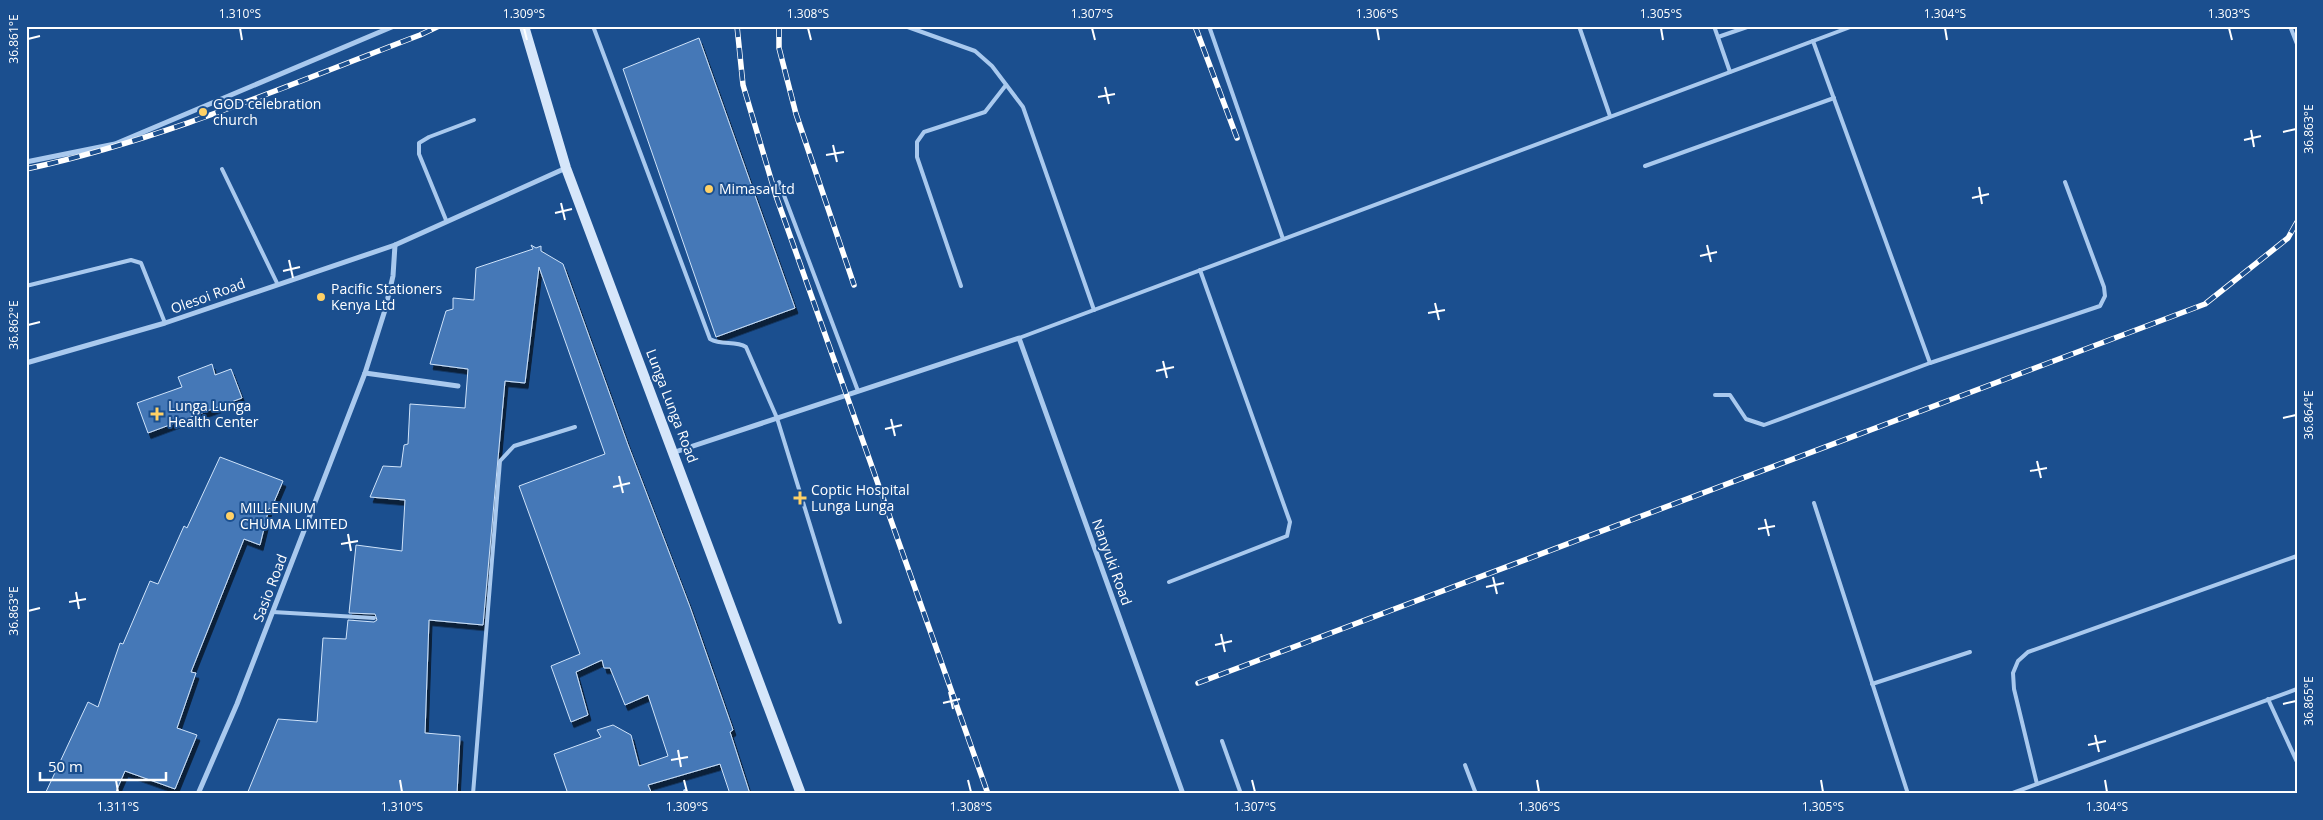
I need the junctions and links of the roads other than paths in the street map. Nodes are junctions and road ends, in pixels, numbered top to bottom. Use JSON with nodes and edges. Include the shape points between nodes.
{"nodes":[{"id":1,"x":394,"y":26,"type":"edge"},
{"id":2,"x":524,"y":26,"type":"edge"},
{"id":3,"x":593,"y":26,"type":"edge"},
{"id":4,"x":905,"y":26,"type":"edge"},
{"id":5,"x":1209,"y":26,"type":"edge"},
{"id":6,"x":1579,"y":26,"type":"edge"},
{"id":7,"x":1714,"y":26,"type":"edge"},
{"id":8,"x":1750,"y":26,"type":"edge"},
{"id":9,"x":1853,"y":26,"type":"edge"},
{"id":10,"x":2290,"y":26,"type":"edge"},
{"id":11,"x":1718,"y":38,"type":"junction"},
{"id":12,"x":1813,"y":41,"type":"junction"},
{"id":13,"x":2297,"y":44,"type":"edge"},
{"id":14,"x":1730,"y":72,"type":"junction"},
{"id":15,"x":1006,"y":85,"type":"junction"},
{"id":16,"x":1834,"y":98,"type":"junction"},
{"id":17,"x":1610,"y":116,"type":"junction"},
{"id":18,"x":474,"y":120,"type":"dead end"},
{"id":19,"x":26,"y":162,"type":"edge"},
{"id":20,"x":1645,"y":166,"type":"dead end"},
{"id":21,"x":222,"y":168,"type":"dead end"},
{"id":22,"x":566,"y":168,"type":"junction"},
{"id":23,"x":779,"y":182,"type":"dead end"},
{"id":24,"x":2065,"y":182,"type":"dead end"},
{"id":25,"x":446,"y":220,"type":"junction"},
{"id":26,"x":1283,"y":239,"type":"junction"},
{"id":27,"x":395,"y":245,"type":"junction"},
{"id":28,"x":1200,"y":270,"type":"junction"},
{"id":29,"x":277,"y":283,"type":"junction"},
{"id":30,"x":26,"y":286,"type":"edge"},
{"id":31,"x":961,"y":286,"type":"dead end"},
{"id":32,"x":1094,"y":310,"type":"junction"},
{"id":33,"x":165,"y":323,"type":"junction"},
{"id":34,"x":1019,"y":338,"type":"junction"},
{"id":35,"x":26,"y":363,"type":"edge"},
{"id":36,"x":1930,"y":363,"type":"junction"},
{"id":37,"x":365,"y":373,"type":"junction"},
{"id":38,"x":458,"y":386,"type":"dead end"},
{"id":39,"x":858,"y":391,"type":"junction"},
{"id":40,"x":1715,"y":395,"type":"dead end"},
{"id":41,"x":777,"y":418,"type":"junction"},
{"id":42,"x":575,"y":427,"type":"dead end"},
{"id":43,"x":675,"y":452,"type":"junction"},
{"id":44,"x":1814,"y":503,"type":"dead end"},
{"id":45,"x":2297,"y":556,"type":"edge"},
{"id":46,"x":1169,"y":582,"type":"dead end"},
{"id":47,"x":273,"y":612,"type":"junction"},
{"id":48,"x":374,"y":618,"type":"dead end"},
{"id":49,"x":840,"y":622,"type":"dead end"},
{"id":50,"x":1970,"y":652,"type":"dead end"},
{"id":51,"x":1872,"y":684,"type":"junction"},
{"id":52,"x":2297,"y":689,"type":"edge"},
{"id":53,"x":2268,"y":699,"type":"junction"},
{"id":54,"x":1222,"y":741,"type":"dead end"},
{"id":55,"x":2297,"y":762,"type":"edge"},
{"id":56,"x":1465,"y":765,"type":"dead end"},
{"id":57,"x":2037,"y":784,"type":"junction"},
{"id":58,"x":198,"y":794,"type":"edge"},
{"id":59,"x":473,"y":794,"type":"edge"},
{"id":60,"x":801,"y":794,"type":"edge"},
{"id":61,"x":1183,"y":794,"type":"edge"},
{"id":62,"x":1241,"y":794,"type":"edge"},
{"id":63,"x":1476,"y":794,"type":"edge"},
{"id":64,"x":1908,"y":794,"type":"edge"},
{"id":65,"x":2010,"y":794,"type":"edge"}],
"edges":[{"from":1,"to":19,"type":"street","via":[[114,144]]},
{"from":2,"to":22,"type":"main road","name":"Lunga Lunga Road"},
{"from":3,"to":41,"type":"lane","via":[[710,339],[718,344],[746,347]]},
{"from":4,"to":15,"type":"lane","via":[[974,51],[992,66]]},
{"from":5,"to":26,"type":"lane"},
{"from":6,"to":17,"type":"lane"},
{"from":7,"to":11,"type":"lane"},
{"from":8,"to":11,"type":"lane"},
{"from":9,"to":12,"type":"lane"},
{"from":10,"to":13,"type":"lane"},
{"from":11,"to":14,"type":"lane"},
{"from":12,"to":14,"type":"lane"},
{"from":12,"to":16,"type":"lane"},
{"from":14,"to":17,"type":"lane"},
{"from":15,"to":31,"type":"lane","via":[[985,112],[924,132],[917,142],[917,157]]},
{"from":15,"to":32,"type":"lane","via":[[1023,107]]},
{"from":16,"to":20,"type":"lane"},
{"from":16,"to":36,"type":"lane"},
{"from":17,"to":26,"type":"lane"},
{"from":18,"to":25,"type":"lane","via":[[419,143],[419,154]]},
{"from":21,"to":29,"type":"lane"},
{"from":22,"to":25,"type":"street","name":"Olesoi Road"},
{"from":22,"to":43,"type":"main road","name":"Lunga Lunga Road"},
{"from":23,"to":39,"type":"lane"},
{"from":24,"to":36,"type":"lane","via":[[2104,287],[2105,296],[2100,306]]},
{"from":25,"to":27,"type":"street","name":"Olesoi Road"},
{"from":26,"to":28,"type":"lane"},
{"from":27,"to":29,"type":"street","name":"Olesoi Road"},
{"from":27,"to":37,"type":"street","name":"Sasio Road","via":[[396,259],[389,293]]},
{"from":28,"to":32,"type":"lane"},
{"from":28,"to":46,"type":"lane","via":[[1290,522],[1287,536]]},
{"from":29,"to":33,"type":"street","name":"Olesoi Road"},
{"from":30,"to":33,"type":"lane","via":[[131,260],[141,263]]},
{"from":32,"to":34,"type":"lane"},
{"from":33,"to":35,"type":"street","name":"Olesoi Road"},
{"from":34,"to":39,"type":"street"},
{"from":34,"to":61,"type":"street","name":"Nanyuki Road"},
{"from":36,"to":40,"type":"lane","via":[[1764,425],[1746,419],[1730,396]]},
{"from":37,"to":38,"type":"street"},
{"from":37,"to":47,"type":"street","name":"Sasio Road"},
{"from":39,"to":41,"type":"street"},
{"from":41,"to":43,"type":"street"},
{"from":41,"to":49,"type":"lane"},
{"from":42,"to":59,"type":"lane","via":[[514,446],[500,460]]},
{"from":43,"to":60,"type":"main road","name":"Lunga Lunga Road"},
{"from":44,"to":51,"type":"lane"},
{"from":45,"to":57,"type":"lane","via":[[2028,652],[2018,661],[2013,673],[2014,689]]},
{"from":47,"to":48,"type":"lane"},
{"from":47,"to":58,"type":"street","name":"Sasio Road"},
{"from":50,"to":51,"type":"lane"},
{"from":51,"to":64,"type":"lane"},
{"from":52,"to":53,"type":"lane"},
{"from":53,"to":55,"type":"lane"},
{"from":53,"to":57,"type":"lane"},
{"from":54,"to":62,"type":"lane"},
{"from":56,"to":63,"type":"lane"},
{"from":57,"to":65,"type":"lane"}]}
